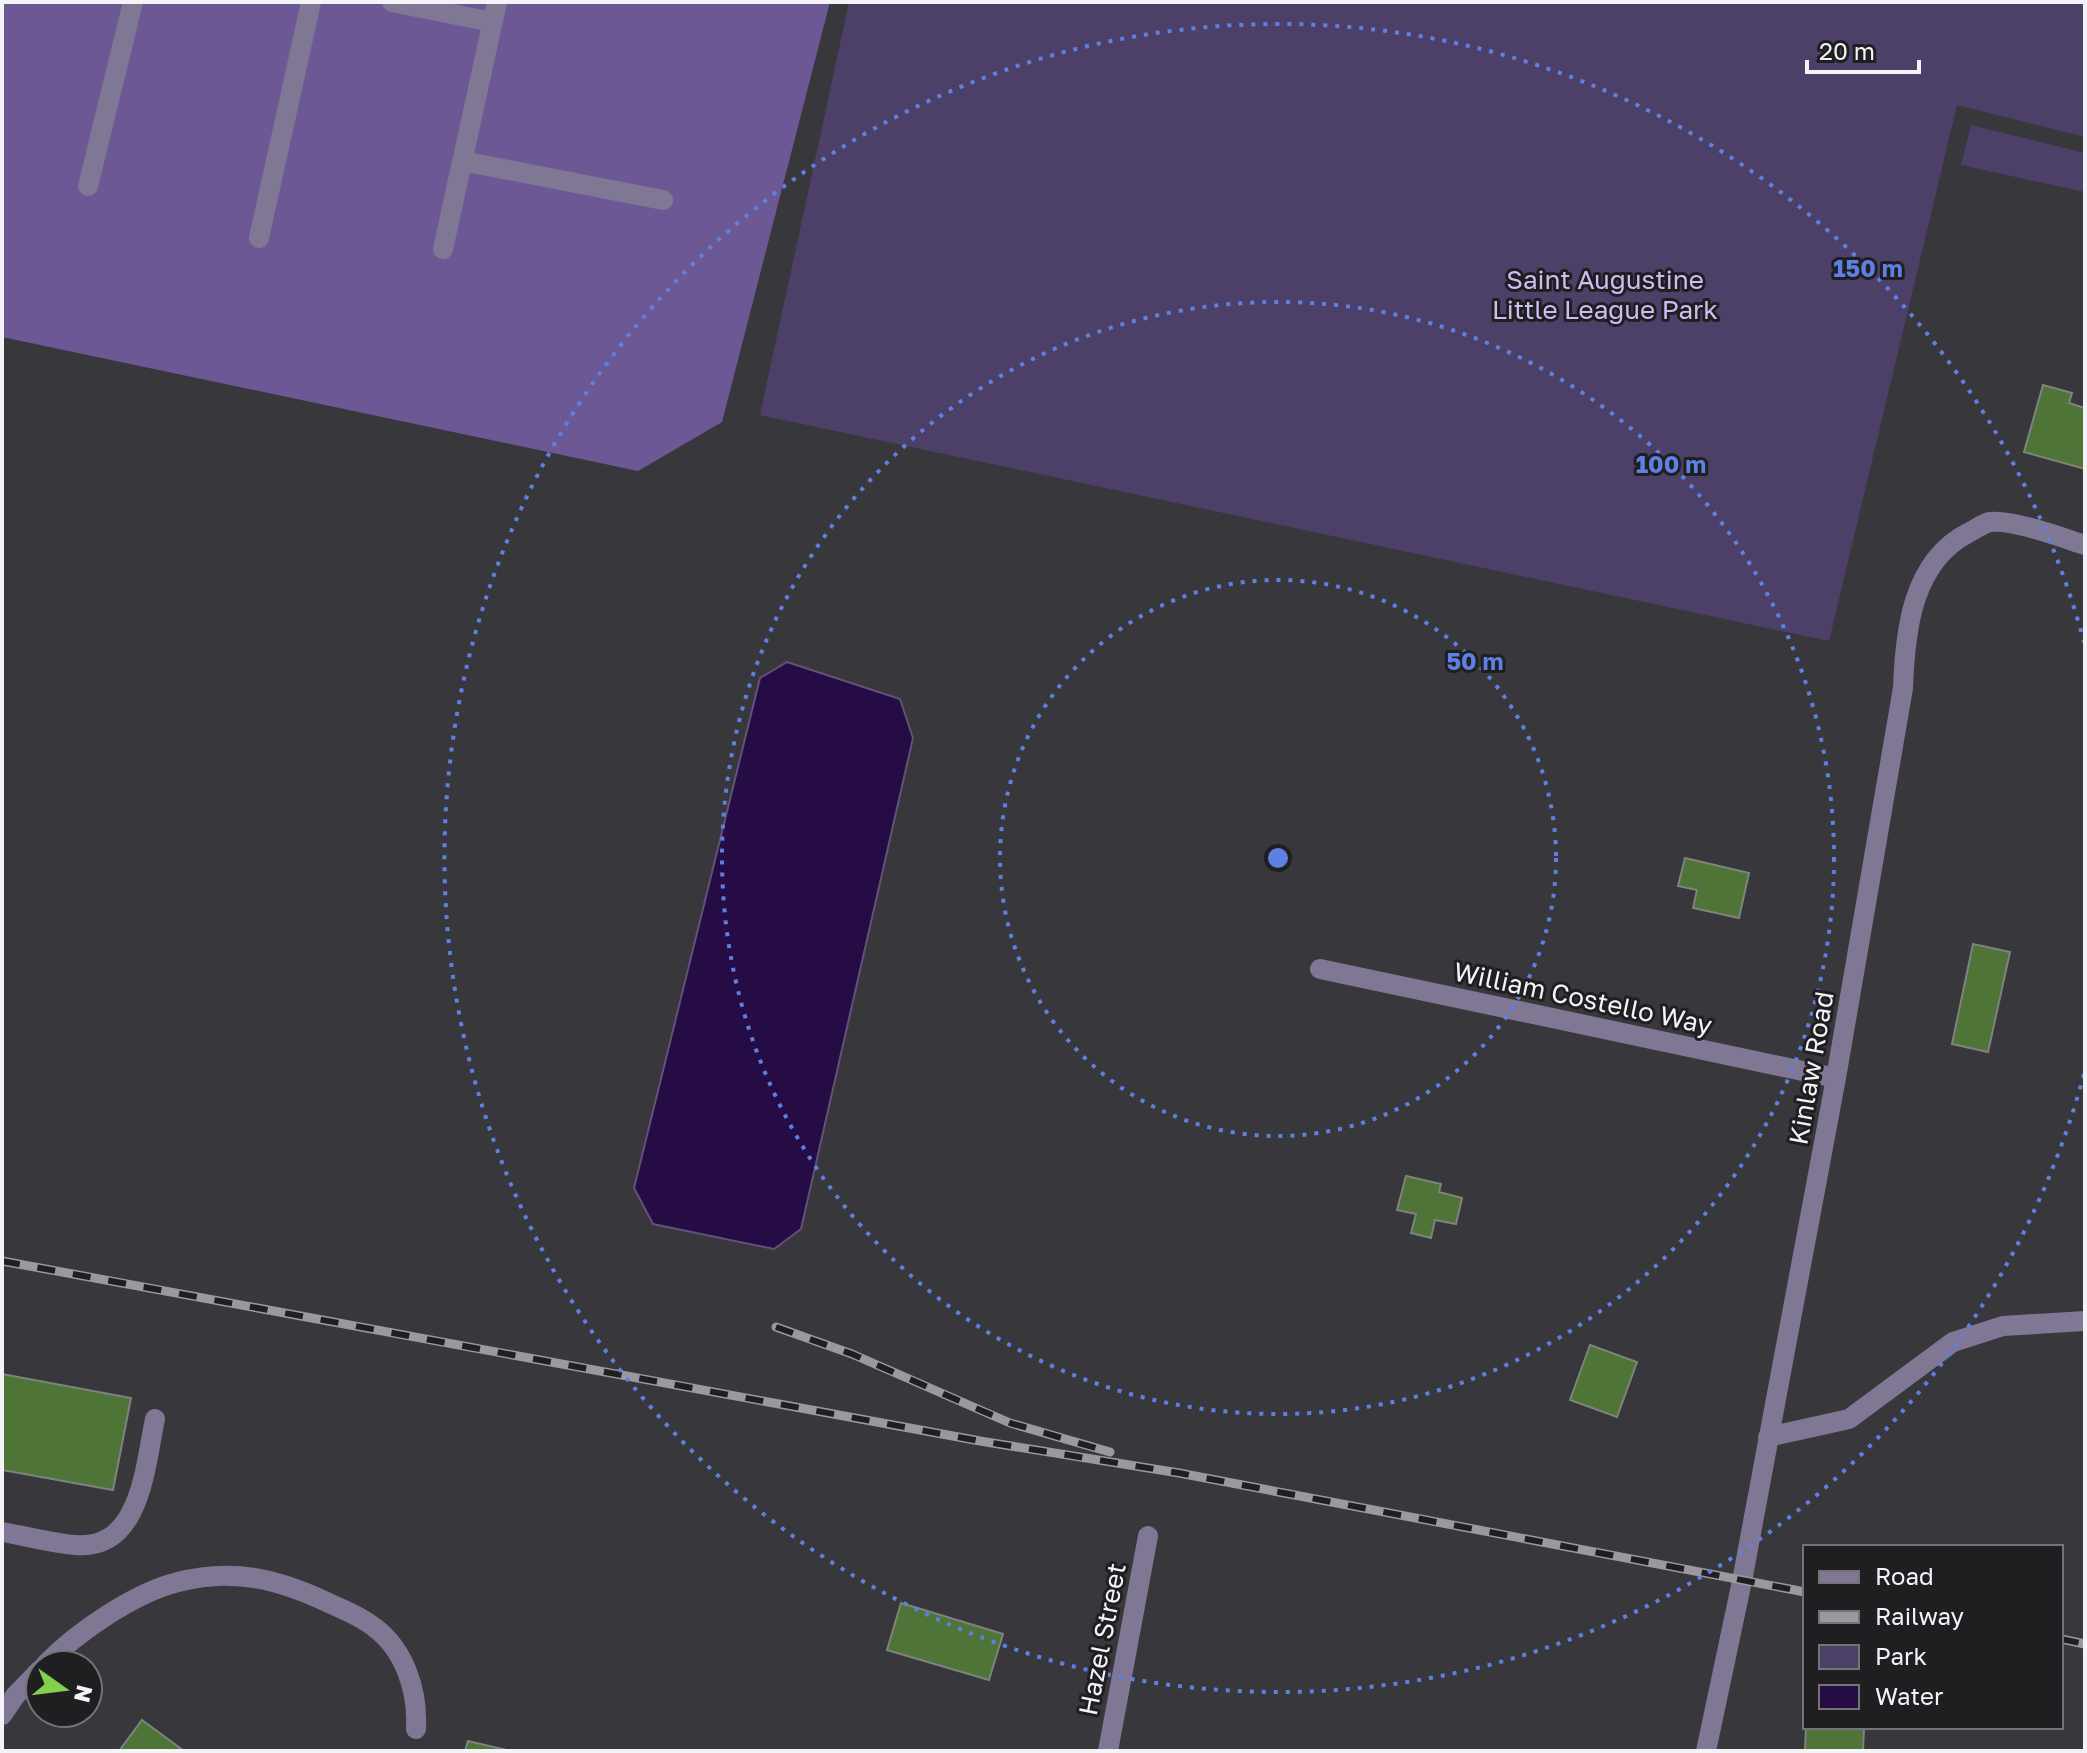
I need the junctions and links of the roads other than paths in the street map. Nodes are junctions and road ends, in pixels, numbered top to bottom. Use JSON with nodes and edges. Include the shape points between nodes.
{"nodes":[{"id":1,"x":133,"y":2,"type":"edge"},
{"id":2,"x":311,"y":2,"type":"edge"},
{"id":3,"x":392,"y":2,"type":"edge"},
{"id":4,"x":494,"y":12,"type":"edge"},
{"id":5,"x":462,"y":161,"type":"junction"},
{"id":6,"x":88,"y":186,"type":"dead end"},
{"id":7,"x":663,"y":200,"type":"dead end"},
{"id":8,"x":259,"y":238,"type":"dead end"},
{"id":9,"x":443,"y":249,"type":"dead end"},
{"id":10,"x":2085,"y":545,"type":"edge"},
{"id":11,"x":1320,"y":969,"type":"dead end"},
{"id":12,"x":1836,"y":1078,"type":"junction"},
{"id":13,"x":2085,"y":1321,"type":"edge"},
{"id":14,"x":155,"y":1419,"type":"dead end"},
{"id":15,"x":1768,"y":1437,"type":"junction"},
{"id":16,"x":2,"y":1532,"type":"edge"},
{"id":17,"x":1148,"y":1536,"type":"dead end"},
{"id":18,"x":65,"y":1649,"type":"edge"},
{"id":19,"x":24,"y":1687,"type":"edge"},
{"id":20,"x":2,"y":1715,"type":"edge"},
{"id":21,"x":416,"y":1729,"type":"dead end"},
{"id":22,"x":1108,"y":1751,"type":"edge"},
{"id":23,"x":1706,"y":1751,"type":"edge"}],
"edges":[{"from":1,"to":6,"type":"street"},
{"from":2,"to":8,"type":"street"},
{"from":3,"to":4,"type":"street"},
{"from":4,"to":5,"type":"street"},
{"from":5,"to":7,"type":"street"},
{"from":5,"to":9,"type":"street"},
{"from":10,"to":12,"type":"street","name":"Kinlaw Road","via":[[2036,529],[1990,522],[1952,542],[1919,585],[1905,639],[1903,688]]},
{"from":11,"to":12,"type":"street","name":"William Costello Way"},
{"from":12,"to":15,"type":"street","name":"Kinlaw Road"},
{"from":13,"to":15,"type":"street","via":[[2003,1326],[1953,1342],[1849,1419]]},
{"from":14,"to":16,"type":"street","via":[[139,1496],[127,1522],[109,1541],[78,1546]]},
{"from":15,"to":23,"type":"street","name":"Kinlaw Road"},
{"from":17,"to":22,"type":"street","name":"Hazel Street"},
{"from":18,"to":21,"type":"street","via":[[135,1599],[178,1582],[223,1575],[269,1579],[348,1610],[376,1628],[397,1652],[411,1681]]},
{"from":19,"to":20,"type":"street"}]}
